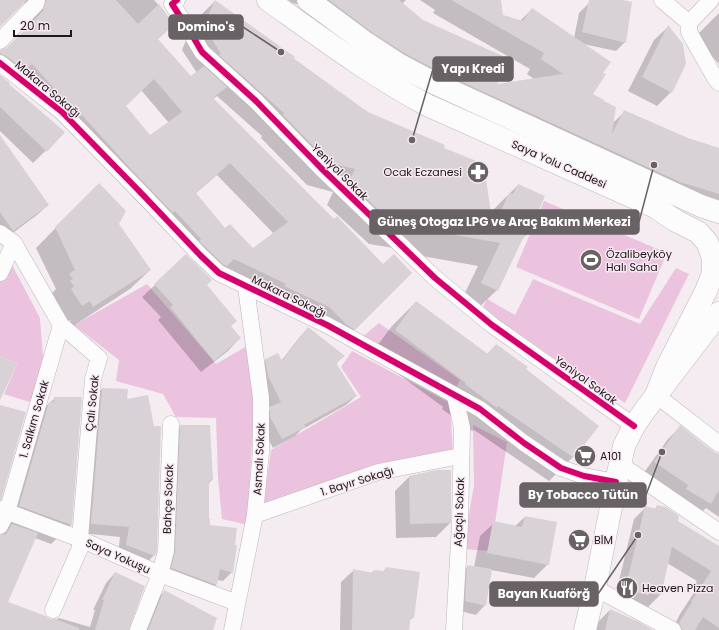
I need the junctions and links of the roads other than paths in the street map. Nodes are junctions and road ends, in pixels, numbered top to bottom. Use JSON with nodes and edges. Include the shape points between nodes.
{"nodes":[{"id":1,"x":37,"y":0,"type":"edge"},
{"id":2,"x":177,"y":0,"type":"edge"},
{"id":3,"x":268,"y":0,"type":"edge"},
{"id":4,"x":308,"y":0,"type":"edge"},
{"id":5,"x":662,"y":0,"type":"edge"},
{"id":6,"x":711,"y":0,"type":"edge"},
{"id":7,"x":689,"y":23,"type":"junction"},
{"id":8,"x":0,"y":41,"type":"edge"},
{"id":9,"x":0,"y":63,"type":"edge"},
{"id":10,"x":719,"y":83,"type":"edge"},
{"id":11,"x":719,"y":212,"type":"edge"},
{"id":12,"x":0,"y":233,"type":"edge"},
{"id":13,"x":14,"y":243,"type":"junction"},
{"id":14,"x":0,"y":273,"type":"edge"},
{"id":15,"x":246,"y":287,"type":"junction"},
{"id":16,"x":719,"y":313,"type":"edge"},
{"id":17,"x":61,"y":325,"type":"junction"},
{"id":18,"x":656,"y":395,"type":"junction"},
{"id":19,"x":455,"y":396,"type":"junction"},
{"id":20,"x":171,"y":424,"type":"dead end"},
{"id":21,"x":634,"y":426,"type":"junction"},
{"id":22,"x":719,"y":444,"type":"edge"},
{"id":23,"x":460,"y":456,"type":"junction"},
{"id":24,"x":618,"y":473,"type":"junction"},
{"id":25,"x":4,"y":510,"type":"edge"},
{"id":26,"x":255,"y":515,"type":"junction"},
{"id":27,"x":0,"y":526,"type":"edge"},
{"id":28,"x":719,"y":532,"type":"edge"},
{"id":29,"x":80,"y":539,"type":"junction"},
{"id":30,"x":160,"y":574,"type":"junction"},
{"id":31,"x":595,"y":588,"type":"junction"},
{"id":32,"x":237,"y":603,"type":"junction"},
{"id":33,"x":52,"y":610,"type":"dead end"},
{"id":34,"x":138,"y":630,"type":"edge"},
{"id":35,"x":232,"y":630,"type":"edge"},
{"id":36,"x":454,"y":630,"type":"edge"},
{"id":37,"x":585,"y":630,"type":"edge"},
{"id":38,"x":673,"y":630,"type":"edge"}],
"edges":[{"from":1,"to":8,"type":"street"},
{"from":2,"to":21,"type":"street","name":"Yeniyol Sokak","via":[[172,4],[202,52],[256,101],[435,278],[492,325]]},
{"from":3,"to":18,"type":"main road","name":"Saya Yolu Caddesi","via":[[357,63],[427,105],[655,207],[698,232],[707,242],[714,258],[713,274]]},
{"from":4,"to":11,"type":"main road","name":"Saya Yolu Caddesi","via":[[366,43],[432,82],[694,203]]},
{"from":5,"to":7,"type":"street"},
{"from":6,"to":7,"type":"street"},
{"from":7,"to":10,"type":"street","via":[[690,32]]},
{"from":9,"to":15,"type":"street","name":"Makara Sokağı","via":[[62,112],[219,273]]},
{"from":12,"to":13,"type":"street","name":"Çalı Sokak"},
{"from":13,"to":14,"type":"street"},
{"from":13,"to":17,"type":"street","name":"Çalı Sokak"},
{"from":15,"to":19,"type":"street","name":"Makara Sokağı","via":[[326,326]]},
{"from":15,"to":26,"type":"street","name":"Asmalı Sokak","via":[[261,398],[261,452]]},
{"from":16,"to":18,"type":"main road"},
{"from":17,"to":25,"type":"street","name":"1. Salkım Sokak"},
{"from":17,"to":29,"type":"street","name":"Çalı Sokak","via":[[99,358],[93,379]]},
{"from":18,"to":21,"type":"main road"},
{"from":18,"to":22,"type":"street"},
{"from":19,"to":23,"type":"street","name":"Ağaçlı Sokak","via":[[462,428]]},
{"from":19,"to":24,"type":"street","name":"Makara Sokağı","via":[[480,409],[561,468],[584,476]]},
{"from":20,"to":30,"type":"street","name":"Bahçe Sokak","via":[[166,551]]},
{"from":21,"to":24,"type":"main road","via":[[624,446]]},
{"from":23,"to":26,"type":"street","name":"1. Bayır Sokağı","via":[[378,472]]},
{"from":23,"to":36,"type":"street","name":"Ağaçlı Sokak","via":[[460,524]]},
{"from":24,"to":28,"type":"street","name":"Makara Sokağı"},
{"from":24,"to":31,"type":"main road"},
{"from":25,"to":27,"type":"street","name":"1. Salkım Sokak"},
{"from":25,"to":29,"type":"street","name":"Saya Yokuşu"},
{"from":26,"to":32,"type":"street","name":"Asmalı Sokak"},
{"from":29,"to":30,"type":"street","name":"Saya Yokuşu"},
{"from":29,"to":33,"type":"street","via":[[80,548]]},
{"from":30,"to":32,"type":"street","name":"Saya Yokuşu"},
{"from":30,"to":34,"type":"street","name":"Bahçe Sokak"},
{"from":31,"to":37,"type":"main road"},
{"from":31,"to":38,"type":"street"},
{"from":32,"to":35,"type":"street","name":"Asmalı Sokak"}]}
